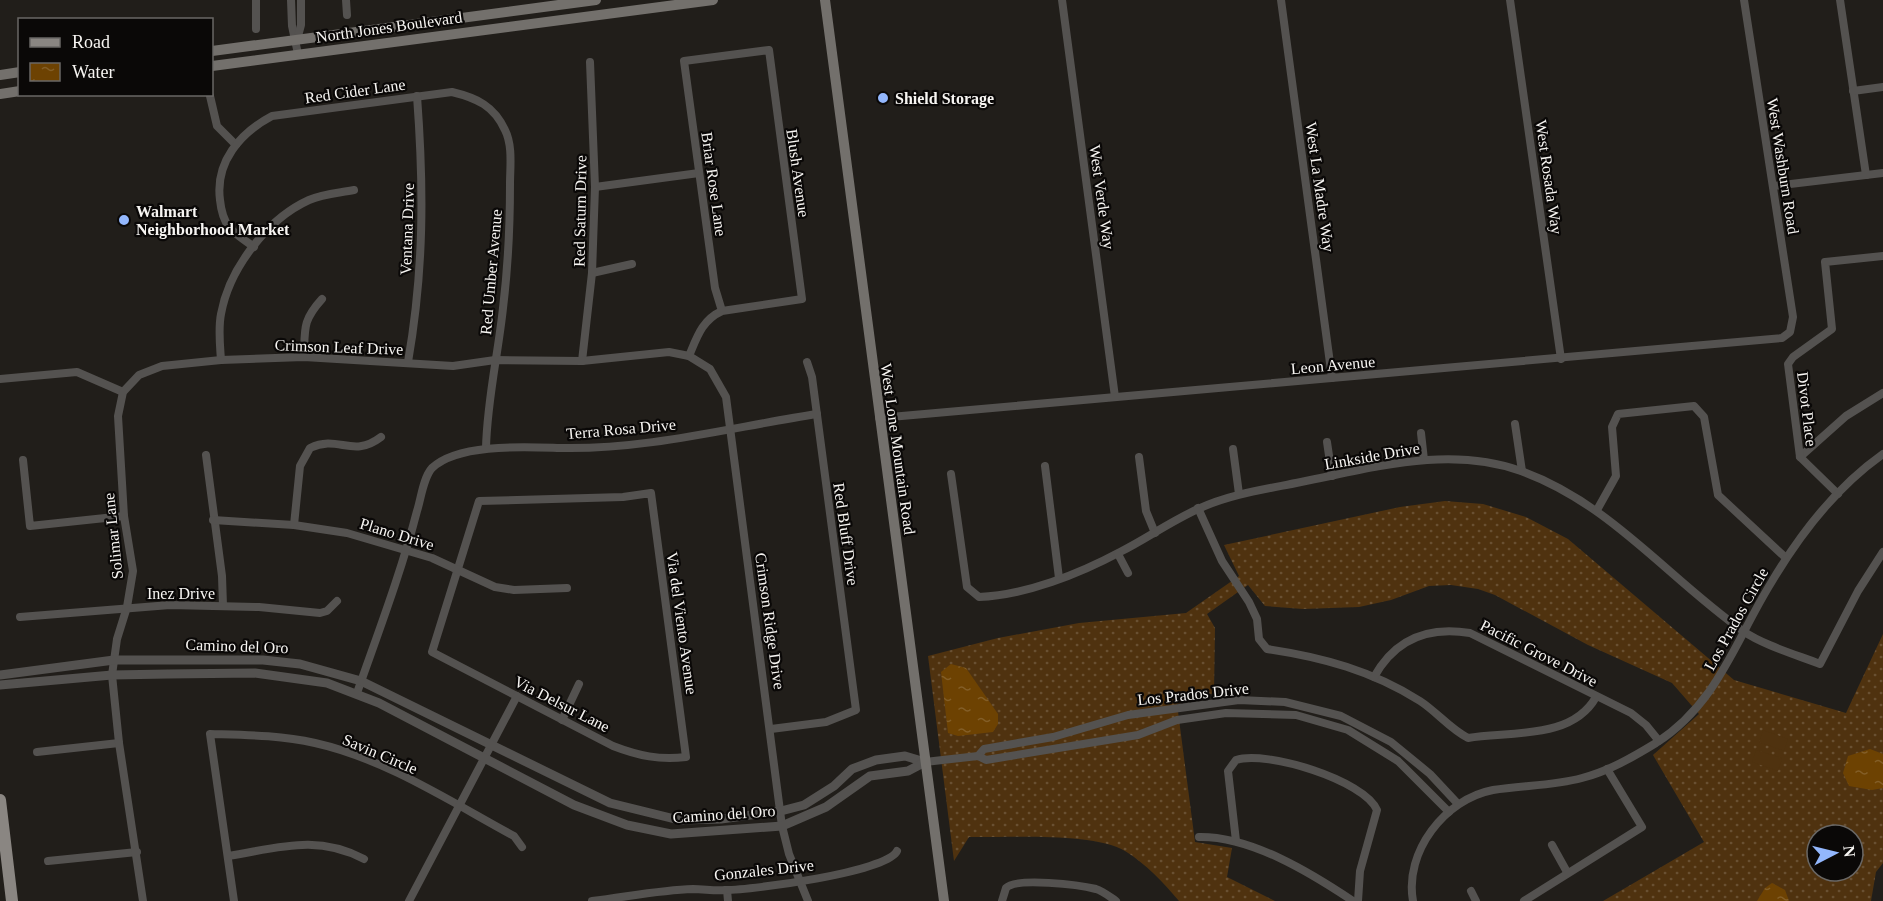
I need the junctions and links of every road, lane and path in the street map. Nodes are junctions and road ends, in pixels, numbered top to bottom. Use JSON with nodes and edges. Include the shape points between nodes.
{"nodes":[{"id":1,"x":256,"y":0,"type":"edge"},
{"id":2,"x":291,"y":0,"type":"edge"},
{"id":3,"x":301,"y":0,"type":"edge"},
{"id":4,"x":346,"y":0,"type":"edge"},
{"id":5,"x":592,"y":0,"type":"edge"},
{"id":6,"x":713,"y":0,"type":"edge"},
{"id":7,"x":825,"y":0,"type":"edge"},
{"id":8,"x":1062,"y":0,"type":"edge"},
{"id":9,"x":1281,"y":0,"type":"edge"},
{"id":10,"x":1510,"y":0,"type":"edge"},
{"id":11,"x":1744,"y":0,"type":"edge"},
{"id":12,"x":1840,"y":0,"type":"edge"},
{"id":13,"x":347,"y":15,"type":"dead end"},
{"id":14,"x":591,"y":16,"type":"junction"},
{"id":15,"x":256,"y":29,"type":"dead end"},
{"id":16,"x":297,"y":40,"type":"junction"},
{"id":17,"x":213,"y":51,"type":"edge"},
{"id":18,"x":298,"y":54,"type":"junction"},
{"id":19,"x":684,"y":61,"type":"joint"},
{"id":20,"x":590,"y":62,"type":"dead end"},
{"id":21,"x":213,"y":66,"type":"edge"},
{"id":22,"x":18,"y":72,"type":"edge"},
{"id":23,"x":0,"y":75,"type":"edge"},
{"id":24,"x":1883,"y":87,"type":"edge"},
{"id":25,"x":18,"y":91,"type":"edge"},
{"id":26,"x":1853,"y":91,"type":"junction"},
{"id":27,"x":0,"y":93,"type":"edge"},
{"id":28,"x":210,"y":96,"type":"edge"},
{"id":29,"x":417,"y":96,"type":"junction"},
{"id":30,"x":487,"y":105,"type":"joint"},
{"id":31,"x":236,"y":145,"type":"junction"},
{"id":32,"x":699,"y":173,"type":"junction"},
{"id":33,"x":1883,"y":173,"type":"edge"},
{"id":34,"x":1866,"y":175,"type":"junction"},
{"id":35,"x":1773,"y":186,"type":"junction"},
{"id":36,"x":595,"y":187,"type":"junction"},
{"id":37,"x":354,"y":190,"type":"dead end"},
{"id":38,"x":254,"y":248,"type":"junction"},
{"id":39,"x":1883,"y":256,"type":"edge"},
{"id":40,"x":632,"y":264,"type":"dead end"},
{"id":41,"x":592,"y":273,"type":"junction"},
{"id":42,"x":322,"y":299,"type":"dead end"},
{"id":43,"x":722,"y":310,"type":"junction"},
{"id":44,"x":1788,"y":334,"type":"joint"},
{"id":45,"x":689,"y":356,"type":"junction"},
{"id":46,"x":304,"y":357,"type":"junction"},
{"id":47,"x":1561,"y":359,"type":"junction"},
{"id":48,"x":221,"y":360,"type":"junction"},
{"id":49,"x":495,"y":360,"type":"junction"},
{"id":50,"x":582,"y":361,"type":"junction"},
{"id":51,"x":408,"y":362,"type":"junction"},
{"id":52,"x":807,"y":362,"type":"dead end"},
{"id":53,"x":1332,"y":378,"type":"junction"},
{"id":54,"x":0,"y":379,"type":"edge"},
{"id":55,"x":123,"y":392,"type":"junction"},
{"id":56,"x":1883,"y":393,"type":"edge"},
{"id":57,"x":1115,"y":397,"type":"junction"},
{"id":58,"x":817,"y":414,"type":"junction"},
{"id":59,"x":879,"y":418,"type":"junction"},
{"id":60,"x":1515,"y":424,"type":"dead end"},
{"id":61,"x":731,"y":430,"type":"junction"},
{"id":62,"x":1421,"y":433,"type":"dead end"},
{"id":63,"x":381,"y":437,"type":"dead end"},
{"id":64,"x":1327,"y":442,"type":"dead end"},
{"id":65,"x":486,"y":448,"type":"junction"},
{"id":66,"x":1233,"y":449,"type":"dead end"},
{"id":67,"x":1883,"y":454,"type":"edge"},
{"id":68,"x":206,"y":455,"type":"dead end"},
{"id":69,"x":1139,"y":457,"type":"dead end"},
{"id":70,"x":1800,"y":457,"type":"junction"},
{"id":71,"x":23,"y":460,"type":"dead end"},
{"id":72,"x":1424,"y":460,"type":"junction"},
{"id":73,"x":1045,"y":466,"type":"dead end"},
{"id":74,"x":1521,"y":471,"type":"junction"},
{"id":75,"x":951,"y":474,"type":"dead end"},
{"id":76,"x":1332,"y":476,"type":"junction"},
{"id":77,"x":1239,"y":494,"type":"junction"},
{"id":78,"x":1838,"y":494,"type":"junction"},
{"id":79,"x":1198,"y":508,"type":"junction"},
{"id":80,"x":1597,"y":510,"type":"junction"},
{"id":81,"x":124,"y":516,"type":"junction"},
{"id":82,"x":213,"y":520,"type":"junction"},
{"id":83,"x":294,"y":525,"type":"junction"},
{"id":84,"x":1155,"y":533,"type":"junction"},
{"id":85,"x":407,"y":550,"type":"junction"},
{"id":86,"x":1883,"y":552,"type":"edge"},
{"id":87,"x":1118,"y":554,"type":"junction"},
{"id":88,"x":1786,"y":558,"type":"junction"},
{"id":89,"x":457,"y":571,"type":"junction"},
{"id":90,"x":1128,"y":573,"type":"dead end"},
{"id":91,"x":1059,"y":578,"type":"junction"},
{"id":92,"x":567,"y":588,"type":"dead end"},
{"id":93,"x":337,"y":601,"type":"dead end"},
{"id":94,"x":223,"y":606,"type":"junction"},
{"id":95,"x":127,"y":607,"type":"junction"},
{"id":96,"x":20,"y":617,"type":"dead end"},
{"id":97,"x":1745,"y":633,"type":"junction"},
{"id":98,"x":114,"y":660,"type":"junction"},
{"id":99,"x":0,"y":675,"type":"edge"},
{"id":100,"x":112,"y":675,"type":"junction"},
{"id":101,"x":1374,"y":677,"type":"junction"},
{"id":102,"x":361,"y":681,"type":"junction"},
{"id":103,"x":579,"y":684,"type":"dead end"},
{"id":104,"x":0,"y":686,"type":"edge"},
{"id":105,"x":357,"y":693,"type":"junction"},
{"id":106,"x":517,"y":696,"type":"junction"},
{"id":107,"x":1596,"y":697,"type":"junction"},
{"id":108,"x":562,"y":720,"type":"junction"},
{"id":109,"x":771,"y":729,"type":"junction"},
{"id":110,"x":1659,"y":741,"type":"junction"},
{"id":111,"x":119,"y":743,"type":"junction"},
{"id":112,"x":491,"y":745,"type":"junction"},
{"id":113,"x":37,"y":752,"type":"dead end"},
{"id":114,"x":978,"y":756,"type":"junction"},
{"id":115,"x":686,"y":757,"type":"joint"},
{"id":116,"x":485,"y":758,"type":"junction"},
{"id":117,"x":925,"y":762,"type":"junction"},
{"id":118,"x":1607,"y":769,"type":"junction"},
{"id":119,"x":0,"y":800,"type":"edge"},
{"id":120,"x":1458,"y":804,"type":"junction"},
{"id":121,"x":459,"y":806,"type":"junction"},
{"id":122,"x":781,"y":811,"type":"junction"},
{"id":123,"x":1449,"y":812,"type":"junction"},
{"id":124,"x":782,"y":826,"type":"junction"},
{"id":125,"x":1199,"y":837,"type":"dead end"},
{"id":126,"x":1236,"y":841,"type":"junction"},
{"id":127,"x":1552,"y":845,"type":"dead end"},
{"id":128,"x":522,"y":847,"type":"dead end"},
{"id":129,"x":897,"y":851,"type":"dead end"},
{"id":130,"x":137,"y":852,"type":"junction"},
{"id":131,"x":228,"y":856,"type":"junction"},
{"id":132,"x":364,"y":859,"type":"dead end"},
{"id":133,"x":48,"y":861,"type":"dead end"},
{"id":134,"x":1567,"y":872,"type":"junction"},
{"id":135,"x":801,"y":882,"type":"junction"},
{"id":136,"x":727,"y":890,"type":"junction"},
{"id":137,"x":1470,"y":891,"type":"dead end"},
{"id":138,"x":617,"y":899,"type":"edge"},
{"id":139,"x":12,"y":901,"type":"edge"},
{"id":140,"x":143,"y":901,"type":"edge"},
{"id":141,"x":234,"y":901,"type":"edge"},
{"id":142,"x":410,"y":901,"type":"edge"},
{"id":143,"x":592,"y":901,"type":"edge"},
{"id":144,"x":728,"y":901,"type":"edge"},
{"id":145,"x":808,"y":901,"type":"edge"},
{"id":146,"x":945,"y":901,"type":"edge"},
{"id":147,"x":1002,"y":901,"type":"edge"},
{"id":148,"x":1116,"y":901,"type":"edge"},
{"id":149,"x":1353,"y":901,"type":"edge"},
{"id":150,"x":1358,"y":901,"type":"edge"},
{"id":151,"x":1413,"y":901,"type":"edge"},
{"id":152,"x":1476,"y":901,"type":"edge"},
{"id":153,"x":1524,"y":901,"type":"edge"}],
"edges":[{"from":1,"to":15,"type":"street"},
{"from":2,"to":16,"type":"street"},
{"from":3,"to":16,"type":"street"},
{"from":4,"to":13,"type":"street"},
{"from":5,"to":14,"type":"street"},
{"from":5,"to":16,"type":"main road","name":"North Jones Boulevard"},
{"from":6,"to":14,"type":"main road","name":"North Jones Boulevard"},
{"from":7,"to":59,"type":"main road","name":"West Lone Mountain Road"},
{"from":8,"to":57,"type":"street","name":"West Verde Way"},
{"from":9,"to":53,"type":"street","name":"West La Madre Way"},
{"from":10,"to":47,"type":"street","name":"West Rosada Way"},
{"from":11,"to":35,"type":"street","name":"West Washburn Road"},
{"from":12,"to":26,"type":"street"},
{"from":14,"to":18,"type":"main road","name":"North Jones Boulevard"},
{"from":16,"to":17,"type":"main road","name":"North Jones Boulevard"},
{"from":16,"to":18,"type":"street"},
{"from":18,"to":21,"type":"main road","name":"North Jones Boulevard"},
{"from":19,"to":32,"type":"street","name":"Briar Rose Lane"},
{"from":19,"to":43,"type":"street","name":"Blush Avenue","via":[[769,50],[802,299]]},
{"from":20,"to":36,"type":"street","name":"Red Saturn Drive"},
{"from":22,"to":23,"type":"main road"},
{"from":24,"to":26,"type":"street"},
{"from":25,"to":27,"type":"main road"},
{"from":26,"to":34,"type":"street"},
{"from":28,"to":31,"type":"street","via":[[217,126]]},
{"from":29,"to":30,"type":"street","name":"Red Cider Lane","via":[[452,93],[474,97]]},
{"from":29,"to":31,"type":"street","name":"Red Cider Lane","via":[[272,116],[253,126]]},
{"from":29,"to":51,"type":"street","name":"Ventana Drive","via":[[423,182],[422,254]]},
{"from":30,"to":49,"type":"street","name":"Red Umber Avenue","via":[[506,132],[510,149],[508,257]]},
{"from":31,"to":38,"type":"street","name":"Red Cider Lane","via":[[219,174],[221,208],[230,228]]},
{"from":32,"to":36,"type":"street"},
{"from":32,"to":43,"type":"street","name":"Briar Rose Lane","via":[[715,288]]},
{"from":33,"to":34,"type":"street"},
{"from":34,"to":35,"type":"street"},
{"from":35,"to":44,"type":"street","name":"West Washburn Road","via":[[1793,317]]},
{"from":36,"to":41,"type":"street","name":"Red Saturn Drive"},
{"from":37,"to":38,"type":"street","via":[[308,200],[285,214]]},
{"from":38,"to":48,"type":"street","via":[[234,275],[221,312]]},
{"from":39,"to":70,"type":"street","name":"Divot Place","via":[[1825,262],[1832,329],[1793,357],[1787,369]]},
{"from":40,"to":41,"type":"street"},
{"from":41,"to":50,"type":"street","name":"Red Saturn Drive"},
{"from":42,"to":46,"type":"street","via":[[308,314]]},
{"from":43,"to":45,"type":"street","via":[[701,327]]},
{"from":44,"to":47,"type":"street","name":"Leon Avenue","via":[[1774,340]]},
{"from":45,"to":50,"type":"street","name":"Crimson Leaf Drive","via":[[669,352]]},
{"from":45,"to":61,"type":"street","name":"Crimson Ridge Drive","via":[[715,375],[726,397]]},
{"from":46,"to":48,"type":"street","name":"Crimson Leaf Drive"},
{"from":46,"to":51,"type":"street","name":"Crimson Leaf Drive"},
{"from":47,"to":53,"type":"street","name":"Leon Avenue"},
{"from":48,"to":55,"type":"street","name":"Crimson Leaf Drive","via":[[150,369]]},
{"from":49,"to":50,"type":"street","name":"Crimson Leaf Drive"},
{"from":49,"to":51,"type":"street","name":"Crimson Leaf Drive","via":[[453,366]]},
{"from":49,"to":65,"type":"street","name":"Red Umber Avenue","via":[[486,418]]},
{"from":52,"to":58,"type":"street","name":"Red Bluff Drive"},
{"from":53,"to":57,"type":"street","name":"Leon Avenue"},
{"from":54,"to":55,"type":"street","via":[[77,372]]},
{"from":55,"to":81,"type":"street","name":"Solimar Lane","via":[[118,416]]},
{"from":56,"to":70,"type":"street","via":[[1846,416]]},
{"from":57,"to":59,"type":"street","name":"Leon Avenue"},
{"from":58,"to":61,"type":"street","name":"Terra Rosa Drive"},
{"from":58,"to":109,"type":"street","name":"Red Bluff Drive","via":[[856,710],[826,722]]},
{"from":59,"to":117,"type":"main road","name":"West Lone Mountain Road"},
{"from":60,"to":74,"type":"street"},
{"from":61,"to":65,"type":"street","name":"Terra Rosa Drive","via":[[603,447]]},
{"from":61,"to":109,"type":"street","name":"Crimson Ridge Drive"},
{"from":62,"to":72,"type":"street"},
{"from":63,"to":83,"type":"street","via":[[362,448],[330,443],[310,448],[300,466]]},
{"from":64,"to":76,"type":"street"},
{"from":65,"to":85,"type":"street","name":"Terra Rosa Drive","via":[[442,461],[430,470]]},
{"from":66,"to":77,"type":"street"},
{"from":67,"to":78,"type":"street","name":"Los Prados Circle"},
{"from":68,"to":82,"type":"street"},
{"from":69,"to":84,"type":"street","via":[[1146,511]]},
{"from":70,"to":78,"type":"street","name":"Divot Place"},
{"from":71,"to":81,"type":"street","via":[[30,526]]},
{"from":72,"to":74,"type":"street","name":"Linkside Drive","via":[[1475,460]]},
{"from":72,"to":76,"type":"street","name":"Linkside Drive"},
{"from":73,"to":91,"type":"street"},
{"from":74,"to":80,"type":"street","name":"Linkside Drive"},
{"from":75,"to":91,"type":"street","name":"Linkside Drive","via":[[967,587],[972,594],[990,597]]},
{"from":76,"to":77,"type":"street","name":"Linkside Drive"},
{"from":77,"to":79,"type":"street","name":"Linkside Drive"},
{"from":78,"to":88,"type":"street","name":"Los Prados Circle"},
{"from":79,"to":84,"type":"street","name":"Linkside Drive"},
{"from":79,"to":101,"type":"street","via":[[1222,561],[1257,619],[1262,645],[1310,655]]},
{"from":80,"to":88,"type":"street","via":[[1616,476],[1612,426],[1618,414],[1694,406],[1704,417],[1718,495]]},
{"from":80,"to":97,"type":"street","name":"Linkside Drive"},
{"from":81,"to":95,"type":"street","name":"Solimar Lane","via":[[133,571]]},
{"from":82,"to":83,"type":"street","name":"Plano Drive"},
{"from":82,"to":94,"type":"street"},
{"from":83,"to":85,"type":"street","name":"Plano Drive","via":[[347,533]]},
{"from":84,"to":87,"type":"street","name":"Linkside Drive"},
{"from":85,"to":89,"type":"street","name":"Plano Drive"},
{"from":85,"to":102,"type":"street"},
{"from":86,"to":97,"type":"street","name":"Linkside Drive","via":[[1820,664]]},
{"from":87,"to":90,"type":"street"},
{"from":87,"to":91,"type":"street","name":"Linkside Drive"},
{"from":88,"to":97,"type":"street","name":"Los Prados Circle"},
{"from":89,"to":92,"type":"street","name":"Plano Drive","via":[[495,587],[514,590]]},
{"from":89,"to":106,"type":"street","name":"Via Delsur Lane","via":[[432,652]]},
{"from":89,"to":115,"type":"street","name":"Via del Viento Avenue","via":[[478,501],[651,493]]},
{"from":93,"to":94,"type":"street","name":"Inez Drive","via":[[320,613]]},
{"from":94,"to":95,"type":"street","name":"Inez Drive"},
{"from":95,"to":96,"type":"street","name":"Inez Drive"},
{"from":95,"to":98,"type":"street","name":"Solimar Lane"},
{"from":97,"to":110,"type":"street","name":"Los Prados Circle","via":[[1722,676],[1699,705]]},
{"from":98,"to":99,"type":"street","name":"Camino del Oro"},
{"from":98,"to":100,"type":"street","name":"Solimar Lane"},
{"from":98,"to":102,"type":"street","name":"Camino del Oro","via":[[263,660],[300,664]]},
{"from":100,"to":104,"type":"street","name":"Camino del Oro"},
{"from":100,"to":105,"type":"street","name":"Camino del Oro","via":[[255,673],[327,683]]},
{"from":100,"to":111,"type":"street","name":"Solimar Lane"},
{"from":101,"to":107,"type":"street","via":[[1421,702],[1468,738],[1564,725],[1581,717]]},
{"from":101,"to":107,"type":"street","name":"Pacific Grove Drive","via":[[1389,654],[1408,639],[1450,629],[1470,633]]},
{"from":102,"to":105,"type":"street"},
{"from":102,"to":112,"type":"street","name":"Camino del Oro"},
{"from":103,"to":108,"type":"street"},
{"from":105,"to":116,"type":"street","name":"Camino del Oro"},
{"from":106,"to":108,"type":"street","name":"Via Delsur Lane"},
{"from":106,"to":112,"type":"street"},
{"from":107,"to":110,"type":"street","name":"Pacific Grove Drive","via":[[1631,713]]},
{"from":108,"to":115,"type":"street","name":"Via Delsur Lane","via":[[639,756]]},
{"from":109,"to":122,"type":"street","name":"Crimson Ridge Drive"},
{"from":110,"to":118,"type":"street","name":"Los Prados Circle"},
{"from":111,"to":113,"type":"street"},
{"from":111,"to":130,"type":"street","name":"Solimar Lane"},
{"from":112,"to":116,"type":"street"},
{"from":112,"to":122,"type":"street","name":"Camino del Oro","via":[[582,792],[636,812],[679,820]]},
{"from":114,"to":117,"type":"street","name":"Los Prados Drive"},
{"from":114,"to":120,"type":"street","name":"Los Prados Drive","via":[[984,749],[1053,737],[1128,715],[1239,700],[1285,702],[1341,716],[1391,742],[1430,774]]},
{"from":114,"to":123,"type":"street","name":"Los Prados Drive","via":[[986,760],[1055,750],[1138,735],[1177,720],[1226,713],[1296,715],[1348,730],[1398,761]]},
{"from":116,"to":121,"type":"street"},
{"from":116,"to":124,"type":"street","name":"Camino del Oro","via":[[574,805],[627,825],[671,834]]},
{"from":117,"to":122,"type":"street","name":"Camino del Oro","via":[[905,756],[876,760],[852,769],[804,805]]},
{"from":117,"to":124,"type":"street","name":"Camino del Oro","via":[[908,771],[870,776],[826,807]]},
{"from":117,"to":146,"type":"main road","name":"West Lone Mountain Road"},
{"from":118,"to":120,"type":"street","name":"Los Prados Circle","via":[[1548,785],[1491,790]]},
{"from":118,"to":134,"type":"street","via":[[1642,827]]},
{"from":119,"to":139,"type":"main road"},
{"from":120,"to":123,"type":"street","name":"Los Prados Circle"},
{"from":121,"to":128,"type":"street","name":"Savin Circle","via":[[514,836]]},
{"from":121,"to":131,"type":"street","name":"Savin Circle","via":[[376,764],[316,743],[264,735],[210,735]]},
{"from":121,"to":142,"type":"street"},
{"from":122,"to":124,"type":"street","name":"Crimson Ridge Drive"},
{"from":123,"to":151,"type":"street","name":"Los Prados Circle","via":[[1422,845],[1413,874]]},
{"from":124,"to":135,"type":"street","name":"Crimson Ridge Drive"},
{"from":125,"to":126,"type":"street"},
{"from":126,"to":149,"type":"street","via":[[1283,861]]},
{"from":126,"to":150,"type":"street","via":[[1228,771],[1230,765],[1242,758],[1310,769],[1339,781],[1368,799],[1377,810],[1360,872]]},
{"from":127,"to":134,"type":"street"},
{"from":129,"to":135,"type":"street","name":"Gonzales Drive","via":[[873,867]]},
{"from":130,"to":133,"type":"street"},
{"from":130,"to":140,"type":"street","name":"Solimar Lane"},
{"from":131,"to":132,"type":"street","via":[[308,843],[333,845]]},
{"from":131,"to":141,"type":"street"},
{"from":134,"to":153,"type":"street"},
{"from":135,"to":136,"type":"street","name":"Gonzales Drive"},
{"from":135,"to":145,"type":"street","name":"Crimson Ridge Drive"},
{"from":136,"to":138,"type":"street","name":"Gonzales Drive","via":[[693,889]]},
{"from":136,"to":144,"type":"street"},
{"from":137,"to":152,"type":"street"},
{"from":138,"to":143,"type":"street","name":"Gonzales Drive"},
{"from":147,"to":148,"type":"street","via":[[1006,888],[1016,883],[1076,885],[1099,890]]}]}
